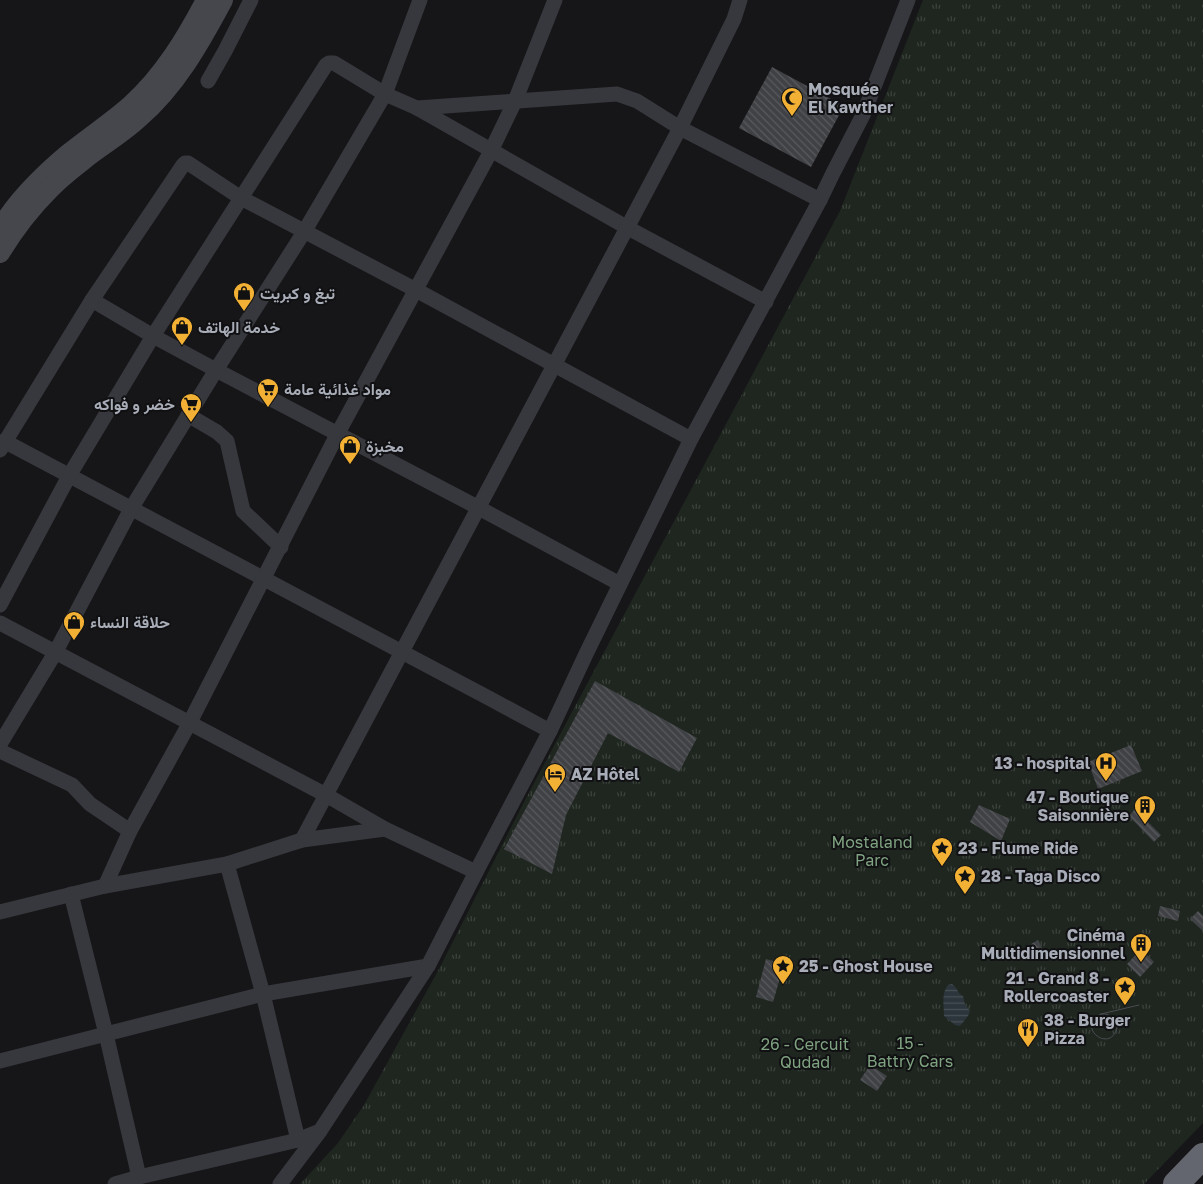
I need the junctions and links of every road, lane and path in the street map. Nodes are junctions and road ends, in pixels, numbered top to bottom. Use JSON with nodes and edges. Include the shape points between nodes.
{"nodes":[{"id":1,"x":206,"y":0,"type":"edge"},
{"id":2,"x":222,"y":0,"type":"edge"},
{"id":3,"x":251,"y":0,"type":"edge"},
{"id":4,"x":420,"y":0,"type":"edge"},
{"id":5,"x":555,"y":0,"type":"edge"},
{"id":6,"x":740,"y":0,"type":"edge"},
{"id":7,"x":908,"y":0,"type":"edge"},
{"id":8,"x":208,"y":81,"type":"dead end"},
{"id":9,"x":384,"y":94,"type":"junction"},
{"id":10,"x":515,"y":101,"type":"junction"},
{"id":11,"x":417,"y":108,"type":"junction"},
{"id":12,"x":680,"y":128,"type":"junction"},
{"id":13,"x":491,"y":151,"type":"junction"},
{"id":14,"x":241,"y":198,"type":"junction"},
{"id":15,"x":820,"y":200,"type":"junction"},
{"id":16,"x":628,"y":228,"type":"junction"},
{"id":17,"x":0,"y":229,"type":"edge"},
{"id":18,"x":304,"y":232,"type":"junction"},
{"id":19,"x":0,"y":253,"type":"edge"},
{"id":20,"x":416,"y":290,"type":"junction"},
{"id":21,"x":92,"y":300,"type":"junction"},
{"id":22,"x":766,"y":302,"type":"junction"},
{"id":23,"x":153,"y":336,"type":"junction"},
{"id":24,"x":555,"y":365,"type":"junction"},
{"id":25,"x":216,"y":370,"type":"junction"},
{"id":26,"x":188,"y":414,"type":"junction"},
{"id":27,"x":338,"y":433,"type":"junction"},
{"id":28,"x":691,"y":439,"type":"junction"},
{"id":29,"x":2,"y":445,"type":"edge"},
{"id":30,"x":69,"y":476,"type":"junction"},
{"id":31,"x":479,"y":508,"type":"junction"},
{"id":32,"x":131,"y":509,"type":"junction"},
{"id":33,"x":281,"y":547,"type":"junction"},
{"id":34,"x":264,"y":579,"type":"junction"},
{"id":35,"x":620,"y":584,"type":"junction"},
{"id":36,"x":0,"y":605,"type":"edge"},
{"id":37,"x":0,"y":623,"type":"edge"},
{"id":38,"x":402,"y":651,"type":"junction"},
{"id":39,"x":55,"y":652,"type":"junction"},
{"id":40,"x":189,"y":724,"type":"junction"},
{"id":41,"x":550,"y":731,"type":"junction"},
{"id":42,"x":0,"y":744,"type":"edge"},
{"id":43,"x":0,"y":751,"type":"edge"},
{"id":44,"x":326,"y":795,"type":"junction"},
{"id":45,"x":385,"y":829,"type":"junction"},
{"id":46,"x":130,"y":831,"type":"junction"},
{"id":47,"x":302,"y":840,"type":"junction"},
{"id":48,"x":227,"y":864,"type":"junction"},
{"id":49,"x":476,"y":872,"type":"junction"},
{"id":50,"x":105,"y":886,"type":"junction"},
{"id":51,"x":71,"y":894,"type":"junction"},
{"id":52,"x":0,"y":912,"type":"edge"},
{"id":53,"x":428,"y":966,"type":"junction"},
{"id":54,"x":264,"y":994,"type":"junction"},
{"id":55,"x":106,"y":1034,"type":"junction"},
{"id":56,"x":0,"y":1061,"type":"edge"},
{"id":57,"x":320,"y":1131,"type":"junction"},
{"id":58,"x":298,"y":1140,"type":"junction"},
{"id":59,"x":1203,"y":1156,"type":"edge"},
{"id":60,"x":139,"y":1177,"type":"junction"},
{"id":61,"x":115,"y":1184,"type":"edge"},
{"id":62,"x":280,"y":1184,"type":"edge"},
{"id":63,"x":1176,"y":1184,"type":"edge"}],
"edges":[{"from":1,"to":17,"type":"street","via":[[173,56],[151,84],[131,105],[42,177],[18,202]]},
{"from":2,"to":19,"type":"street","via":[[196,48],[165,92],[139,119],[50,188],[26,214]]},
{"from":3,"to":8,"type":"street"},
{"from":4,"to":9,"type":"street"},
{"from":5,"to":10,"type":"street"},
{"from":6,"to":12,"type":"street","via":[[734,19]]},
{"from":7,"to":15,"type":"street","via":[[863,115]]},
{"from":9,"to":11,"type":"street"},
{"from":9,"to":14,"type":"street","via":[[334,63],[326,65]]},
{"from":9,"to":18,"type":"street"},
{"from":10,"to":11,"type":"street"},
{"from":10,"to":12,"type":"street","via":[[617,94],[637,101]]},
{"from":10,"to":13,"type":"street"},
{"from":11,"to":13,"type":"street"},
{"from":12,"to":15,"type":"street"},
{"from":12,"to":16,"type":"street"},
{"from":13,"to":16,"type":"street"},
{"from":13,"to":20,"type":"street"},
{"from":14,"to":18,"type":"street"},
{"from":14,"to":21,"type":"street","via":[[188,163],[182,165]]},
{"from":14,"to":23,"type":"street"},
{"from":15,"to":22,"type":"street"},
{"from":16,"to":22,"type":"street"},
{"from":16,"to":24,"type":"street"},
{"from":18,"to":20,"type":"street"},
{"from":18,"to":25,"type":"street"},
{"from":20,"to":24,"type":"street"},
{"from":20,"to":27,"type":"street"},
{"from":21,"to":23,"type":"street"},
{"from":21,"to":29,"type":"street"},
{"from":22,"to":28,"type":"street"},
{"from":23,"to":25,"type":"street"},
{"from":23,"to":30,"type":"street"},
{"from":24,"to":28,"type":"street"},
{"from":24,"to":31,"type":"street"},
{"from":25,"to":26,"type":"street"},
{"from":25,"to":27,"type":"street"},
{"from":26,"to":32,"type":"street"},
{"from":26,"to":33,"type":"street","via":[[227,441],[243,511]]},
{"from":27,"to":31,"type":"street"},
{"from":27,"to":33,"type":"street"},
{"from":28,"to":35,"type":"street"},
{"from":29,"to":30,"type":"street"},
{"from":30,"to":32,"type":"street"},
{"from":30,"to":36,"type":"street"},
{"from":31,"to":35,"type":"street"},
{"from":31,"to":38,"type":"street"},
{"from":32,"to":34,"type":"street"},
{"from":32,"to":39,"type":"street"},
{"from":33,"to":34,"type":"street"},
{"from":34,"to":38,"type":"street"},
{"from":34,"to":40,"type":"street"},
{"from":35,"to":41,"type":"street"},
{"from":37,"to":39,"type":"street"},
{"from":38,"to":41,"type":"street"},
{"from":38,"to":44,"type":"street"},
{"from":39,"to":40,"type":"street"},
{"from":39,"to":42,"type":"street"},
{"from":40,"to":44,"type":"street"},
{"from":40,"to":46,"type":"street"},
{"from":41,"to":49,"type":"street"},
{"from":43,"to":46,"type":"street","via":[[72,785],[90,804]]},
{"from":44,"to":45,"type":"street"},
{"from":44,"to":47,"type":"street"},
{"from":45,"to":47,"type":"street"},
{"from":45,"to":49,"type":"street"},
{"from":46,"to":50,"type":"street"},
{"from":47,"to":48,"type":"street"},
{"from":48,"to":50,"type":"street"},
{"from":48,"to":54,"type":"street"},
{"from":49,"to":53,"type":"street"},
{"from":50,"to":51,"type":"street"},
{"from":51,"to":52,"type":"street"},
{"from":51,"to":55,"type":"street"},
{"from":53,"to":54,"type":"street"},
{"from":53,"to":57,"type":"street"},
{"from":54,"to":55,"type":"street"},
{"from":54,"to":58,"type":"street"},
{"from":55,"to":56,"type":"street"},
{"from":55,"to":60,"type":"street"},
{"from":57,"to":58,"type":"street"},
{"from":57,"to":62,"type":"street"},
{"from":58,"to":60,"type":"street"},
{"from":59,"to":63,"type":"highway"},
{"from":60,"to":61,"type":"street"}]}
